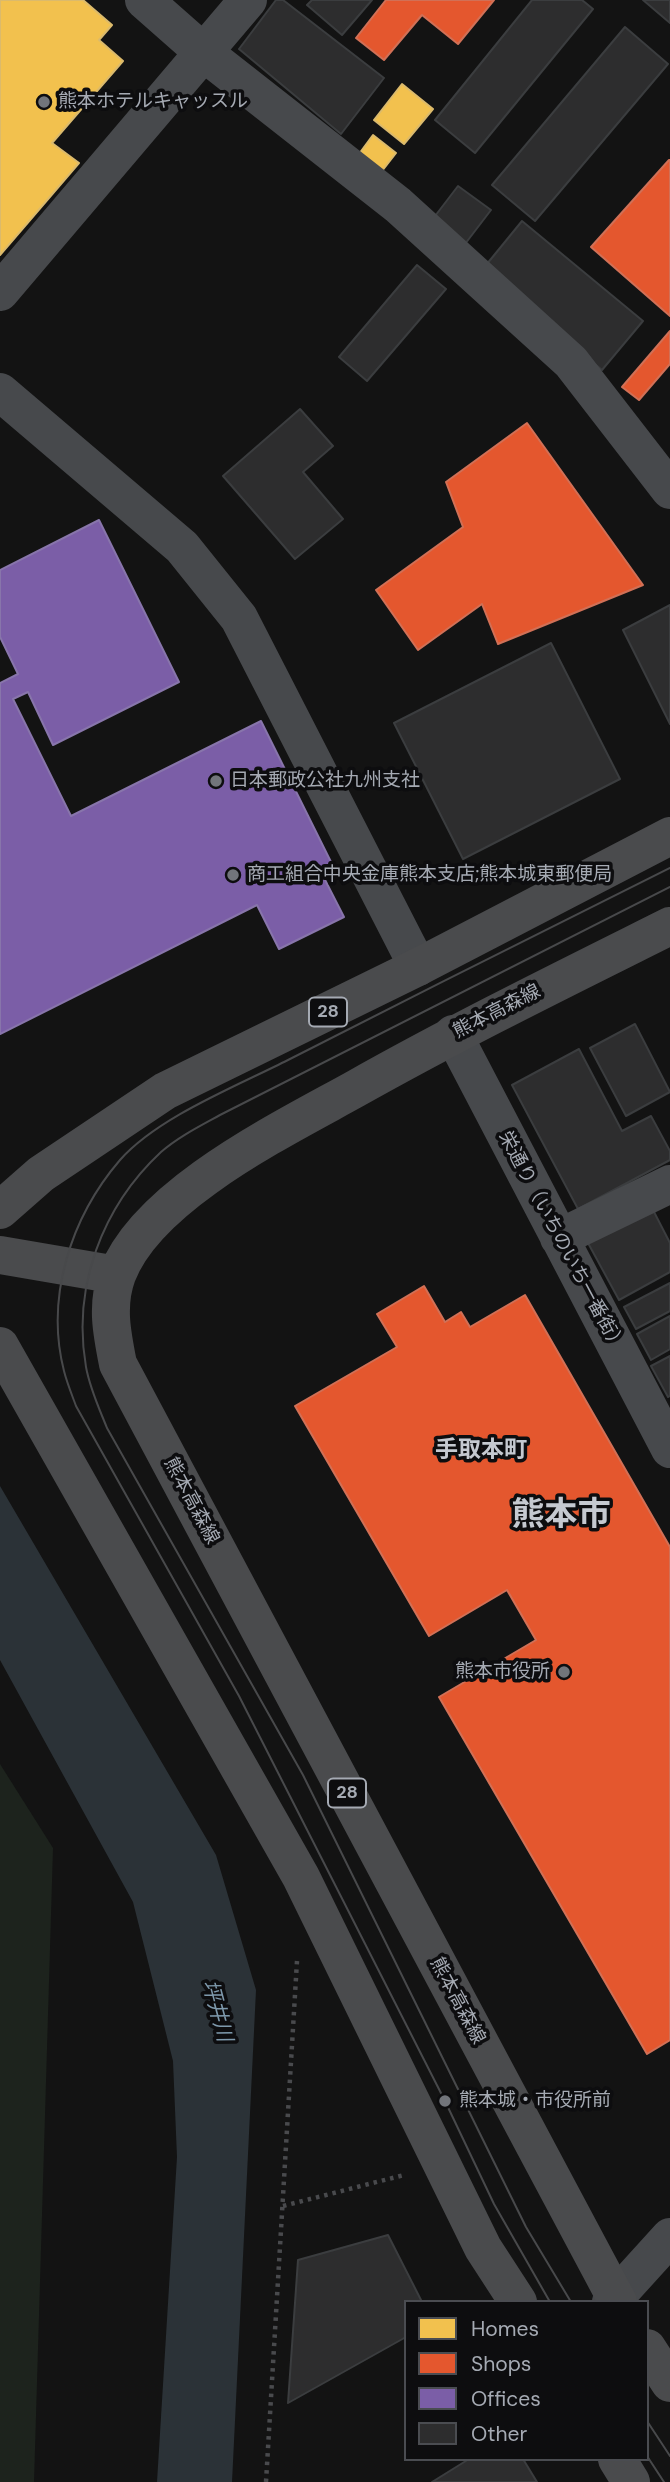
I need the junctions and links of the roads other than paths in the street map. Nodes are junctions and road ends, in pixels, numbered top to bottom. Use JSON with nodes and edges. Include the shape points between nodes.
{"nodes":[{"id":1,"x":144,"y":0,"type":"edge"},
{"id":2,"x":248,"y":0,"type":"edge"},
{"id":3,"x":203,"y":52,"type":"junction"},
{"id":4,"x":0,"y":292,"type":"edge"},
{"id":5,"x":0,"y":392,"type":"edge"},
{"id":6,"x":670,"y":490,"type":"edge"},
{"id":7,"x":670,"y":836,"type":"edge"},
{"id":8,"x":670,"y":926,"type":"edge"},
{"id":9,"x":418,"y":967,"type":"junction"},
{"id":10,"x":453,"y":1034,"type":"junction"},
{"id":11,"x":670,"y":1184,"type":"edge"},
{"id":12,"x":0,"y":1210,"type":"edge"},
{"id":13,"x":559,"y":1238,"type":"junction"},
{"id":14,"x":0,"y":1255,"type":"edge"},
{"id":15,"x":117,"y":1275,"type":"junction"},
{"id":16,"x":0,"y":1346,"type":"edge"},
{"id":17,"x":670,"y":1449,"type":"edge"},
{"id":18,"x":670,"y":2237,"type":"edge"},
{"id":19,"x":518,"y":2300,"type":"edge"},
{"id":20,"x":614,"y":2300,"type":"edge"},
{"id":21,"x":616,"y":2300,"type":"edge"},
{"id":22,"x":649,"y":2351,"type":"edge"},
{"id":23,"x":670,"y":2383,"type":"edge"},
{"id":24,"x":618,"y":2461,"type":"edge"},
{"id":25,"x":631,"y":2482,"type":"edge"}],
"edges":[{"from":1,"to":3,"type":"street"},
{"from":2,"to":3,"type":"street"},
{"from":3,"to":4,"type":"street"},
{"from":3,"to":6,"type":"street","via":[[398,205],[571,362]]},
{"from":5,"to":9,"type":"street","via":[[182,547],[239,618]]},
{"from":7,"to":9,"type":"main road","number":"28"},
{"from":8,"to":10,"type":"main road","name":"熊本高森線","number":"28"},
{"from":9,"to":12,"type":"main road","number":"28","via":[[165,1091],[41,1174]]},
{"from":10,"to":13,"type":"street","name":"栄通り（いちのいち一番街）"},
{"from":10,"to":15,"type":"main road","name":"熊本高森線","number":"28","via":[[246,1149],[174,1201],[137,1241]]},
{"from":11,"to":13,"type":"street"},
{"from":13,"to":17,"type":"street","name":"栄通り（いちのいち一番街）"},
{"from":14,"to":15,"type":"main road"},
{"from":15,"to":20,"type":"main road","name":"熊本高森線","number":"28","via":[[110,1323],[118,1364]]},
{"from":16,"to":19,"type":"main road","via":[[302,1877],[483,2248]]},
{"from":18,"to":21,"type":"street"},
{"from":22,"to":23,"type":"main road"},
{"from":24,"to":25,"type":"main road"}]}
